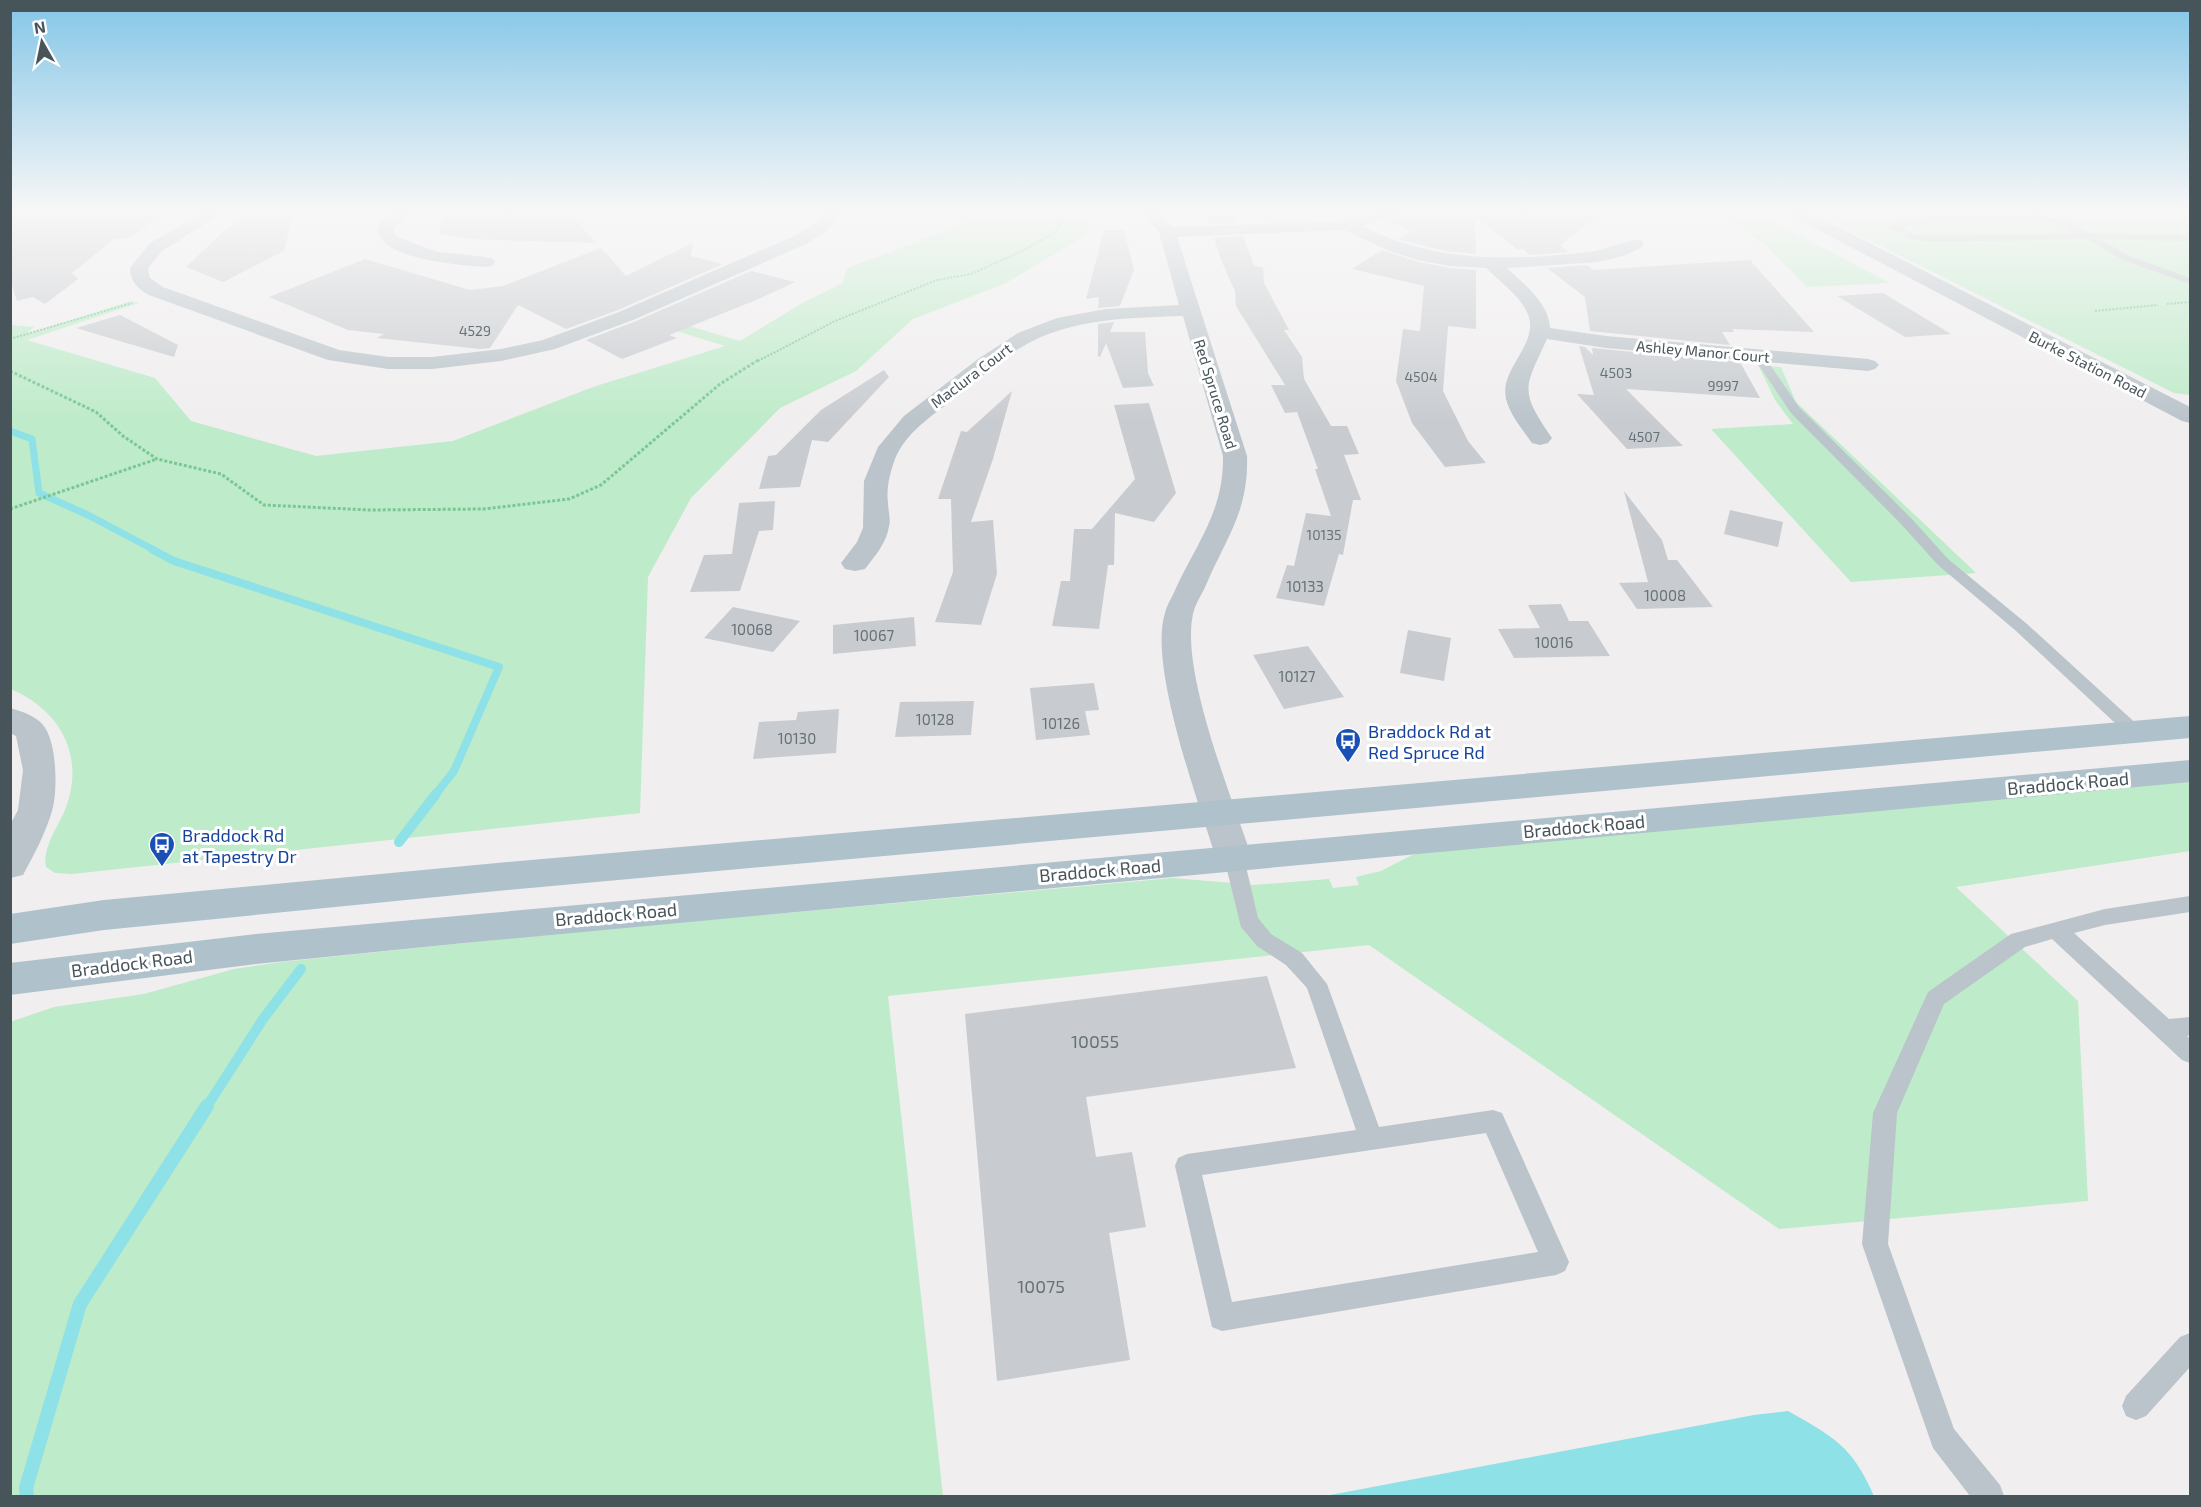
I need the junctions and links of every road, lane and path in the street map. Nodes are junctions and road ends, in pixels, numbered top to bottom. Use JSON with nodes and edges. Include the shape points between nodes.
{"nodes":[{"id":1,"x":143,"y":281,"type":"edge"},
{"id":2,"x":704,"y":281,"type":"edge"},
{"id":3,"x":934,"y":281,"type":"edge"},
{"id":4,"x":1182,"y":281,"type":"edge"},
{"id":5,"x":1508,"y":281,"type":"edge"},
{"id":6,"x":1930,"y":281,"type":"edge"},
{"id":7,"x":2190,"y":302,"type":"edge"},
{"id":8,"x":133,"y":303,"type":"dead end"},
{"id":9,"x":1190,"y":310,"type":"junction"},
{"id":10,"x":2095,"y":311,"type":"dead end"},
{"id":11,"x":1540,"y":332,"type":"junction"},
{"id":12,"x":10,"y":339,"type":"edge"},
{"id":13,"x":1758,"y":355,"type":"junction"},
{"id":14,"x":1868,"y":365,"type":"dead end"},
{"id":15,"x":10,"y":371,"type":"edge"},
{"id":16,"x":2190,"y":416,"type":"edge"},
{"id":17,"x":1540,"y":438,"type":"dead end"},
{"id":18,"x":157,"y":459,"type":"junction"},
{"id":19,"x":10,"y":509,"type":"edge"},
{"id":20,"x":855,"y":563,"type":"dead end"},
{"id":21,"x":10,"y":718,"type":"edge"},
{"id":22,"x":2190,"y":727,"type":"edge"},
{"id":23,"x":2135,"y":732,"type":"junction"},
{"id":24,"x":2190,"y":771,"type":"edge"},
{"id":25,"x":1220,"y":813,"type":"junction"},
{"id":26,"x":1234,"y":858,"type":"junction"},
{"id":27,"x":10,"y":865,"type":"edge"},
{"id":28,"x":2190,"y":904,"type":"edge"},
{"id":29,"x":10,"y":929,"type":"edge"},
{"id":30,"x":2055,"y":929,"type":"junction"},
{"id":31,"x":10,"y":980,"type":"edge"},
{"id":32,"x":2190,"y":1026,"type":"edge"},
{"id":33,"x":2166,"y":1029,"type":"junction"},
{"id":34,"x":2190,"y":1053,"type":"edge"},
{"id":35,"x":1371,"y":1139,"type":"junction"},
{"id":36,"x":2190,"y":1347,"type":"edge"},
{"id":37,"x":2136,"y":1407,"type":"dead end"},
{"id":38,"x":1989,"y":1497,"type":"edge"}],
"edges":[{"from":1,"to":2,"type":"street","via":[[156,291],[336,356],[417,363],[501,355],[578,336]]},
{"from":3,"to":18,"type":"path","via":[[777,349],[720,384],[601,485],[569,499],[484,509],[370,510],[264,505],[221,474]]},
{"from":4,"to":9,"type":"street","name":"Red Spruce Road"},
{"from":5,"to":11,"type":"street","via":[[1530,304],[1540,321]]},
{"from":6,"to":16,"type":"street","name":"Burke Station Road"},
{"from":7,"to":10,"type":"path"},
{"from":8,"to":12,"type":"path"},
{"from":9,"to":20,"type":"street","name":"Maclura Court","via":[[1068,321],[1025,336],[918,415],[891,446],[877,475],[877,525],[872,542]]},
{"from":9,"to":25,"type":"street","name":"Red Spruce Road","via":[[1236,470],[1229,513],[1178,615],[1176,648],[1189,712]]},
{"from":11,"to":13,"type":"street","name":"Ashley Manor Court","via":[[1606,342]]},
{"from":11,"to":17,"type":"street","via":[[1518,371],[1516,396]]},
{"from":13,"to":14,"type":"street","name":"Ashley Manor Court"},
{"from":13,"to":23,"type":"lane","via":[[1795,410],[1943,562],[2021,627]]},
{"from":15,"to":18,"type":"path","via":[[96,412]]},
{"from":18,"to":19,"type":"path"},
{"from":21,"to":27,"type":"street","via":[[31,731],[40,770],[35,810]]},
{"from":22,"to":23,"type":"main road"},
{"from":23,"to":25,"type":"main road"},
{"from":24,"to":26,"type":"main road","name":"Braddock Road"},
{"from":25,"to":26,"type":"street","name":"Red Spruce Road"},
{"from":25,"to":29,"type":"main road","via":[[286,896]]},
{"from":26,"to":31,"type":"main road","name":"Braddock Road","via":[[268,948]]},
{"from":26,"to":35,"type":"lane","via":[[1248,921],[1264,940],[1294,959],[1316,984]]},
{"from":28,"to":30,"type":"lane"},
{"from":30,"to":33,"type":"lane"},
{"from":30,"to":38,"type":"lane","via":[[2018,940],[1936,998],[1884,1113],[1875,1244],[1943,1438]]},
{"from":32,"to":33,"type":"lane"},
{"from":33,"to":34,"type":"lane"},
{"from":35,"to":35,"type":"lane","via":[[1493,1121],[1556,1262],[1222,1317],[1187,1166]]},
{"from":36,"to":37,"type":"lane"}]}
